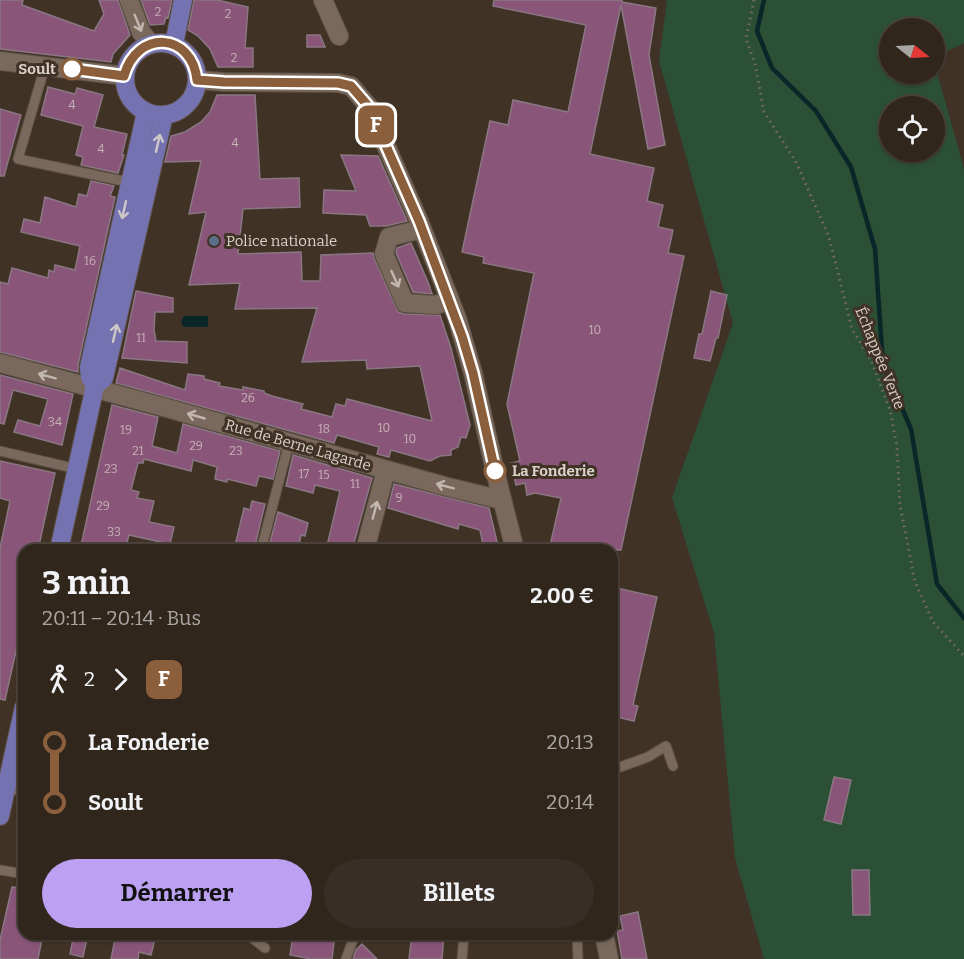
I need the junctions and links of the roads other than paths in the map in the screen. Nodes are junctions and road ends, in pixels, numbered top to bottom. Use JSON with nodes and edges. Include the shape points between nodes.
{"nodes":[{"id":1,"x":129,"y":0,"type":"edge"},
{"id":2,"x":183,"y":0,"type":"edge"},
{"id":3,"x":323,"y":0,"type":"edge"},
{"id":4,"x":339,"y":36,"type":"dead end"},
{"id":5,"x":151,"y":44,"type":"junction"},
{"id":6,"x":174,"y":44,"type":"junction"},
{"id":7,"x":0,"y":61,"type":"edge"},
{"id":8,"x":45,"y":66,"type":"junction"},
{"id":9,"x":124,"y":76,"type":"junction"},
{"id":10,"x":197,"y":80,"type":"junction"},
{"id":11,"x":155,"y":114,"type":"junction"},
{"id":12,"x":139,"y":184,"type":"junction"},
{"id":13,"x":422,"y":229,"type":"junction"},
{"id":14,"x":450,"y":301,"type":"junction"},
{"id":15,"x":0,"y":363,"type":"edge"},
{"id":16,"x":95,"y":388,"type":"junction"},
{"id":17,"x":288,"y":443,"type":"junction"},
{"id":18,"x":0,"y":451,"type":"edge"},
{"id":19,"x":77,"y":469,"type":"junction"},
{"id":20,"x":386,"y":470,"type":"junction"},
{"id":21,"x":501,"y":500,"type":"junction"},
{"id":22,"x":60,"y":544,"type":"edge"},
{"id":23,"x":263,"y":544,"type":"edge"},
{"id":24,"x":367,"y":544,"type":"edge"},
{"id":25,"x":513,"y":544,"type":"edge"},
{"id":26,"x":18,"y":734,"type":"edge"},
{"id":27,"x":673,"y":766,"type":"dead end"},
{"id":28,"x":618,"y":768,"type":"edge"},
{"id":29,"x":6,"y":788,"type":"junction"},
{"id":30,"x":18,"y":791,"type":"edge"},
{"id":31,"x":0,"y":816,"type":"edge"},
{"id":32,"x":0,"y":870,"type":"edge"},
{"id":33,"x":18,"y":873,"type":"edge"},
{"id":34,"x":255,"y":940,"type":"edge"},
{"id":35,"x":353,"y":940,"type":"edge"},
{"id":36,"x":464,"y":940,"type":"edge"},
{"id":37,"x":577,"y":940,"type":"edge"},
{"id":38,"x":605,"y":940,"type":"edge"},
{"id":39,"x":265,"y":948,"type":"dead end"},
{"id":40,"x":346,"y":959,"type":"edge"},
{"id":41,"x":462,"y":959,"type":"edge"},
{"id":42,"x":578,"y":959,"type":"edge"},
{"id":43,"x":609,"y":959,"type":"edge"}],
"edges":[{"from":1,"to":5,"type":"street","one_way":true,"via":[[141,32]]},
{"from":2,"to":6,"type":"main road"},
{"from":3,"to":4,"type":"street"},
{"from":5,"to":6,"type":"main road"},
{"from":5,"to":9,"type":"main road","via":[[133,56]]},
{"from":6,"to":10,"type":"main road","via":[[191,58]]},
{"from":7,"to":8,"type":"street"},
{"from":8,"to":9,"type":"street"},
{"from":8,"to":12,"type":"lane","via":[[18,159]]},
{"from":9,"to":11,"type":"main road","via":[[136,105]]},
{"from":10,"to":11,"type":"main road","via":[[183,108]]},
{"from":10,"to":13,"type":"street","via":[[351,86],[369,107]]},
{"from":11,"to":12,"type":"main road"},
{"from":12,"to":16,"type":"main road","via":[[104,378]]},
{"from":13,"to":14,"type":"street"},
{"from":13,"to":14,"type":"street","one_way":true,"via":[[389,237],[384,254],[405,303],[435,305]]},
{"from":14,"to":21,"type":"street","via":[[473,373]]},
{"from":16,"to":15,"type":"street","name":"Rue de Berne Lagarde","one_way":true},
{"from":17,"to":16,"type":"street","name":"Rue de Berne Lagarde","one_way":true},
{"from":16,"to":19,"type":"main road"},
{"from":17,"to":20,"type":"street","name":"Rue de Berne Lagarde"},
{"from":17,"to":23,"type":"lane"},
{"from":18,"to":19,"type":"lane"},
{"from":19,"to":22,"type":"main road"},
{"from":21,"to":20,"type":"street","name":"Rue de Berne Lagarde","one_way":true},
{"from":24,"to":20,"type":"street","one_way":true},
{"from":21,"to":25,"type":"street"},
{"from":26,"to":29,"type":"main road"},
{"from":27,"to":28,"type":"lane","via":[[666,746]]},
{"from":29,"to":30,"type":"lane"},
{"from":29,"to":31,"type":"main road"},
{"from":32,"to":33,"type":"lane"},
{"from":34,"to":39,"type":"lane"},
{"from":35,"to":40,"type":"lane"},
{"from":36,"to":41,"type":"lane"},
{"from":37,"to":42,"type":"lane"},
{"from":38,"to":43,"type":"street"}]}
